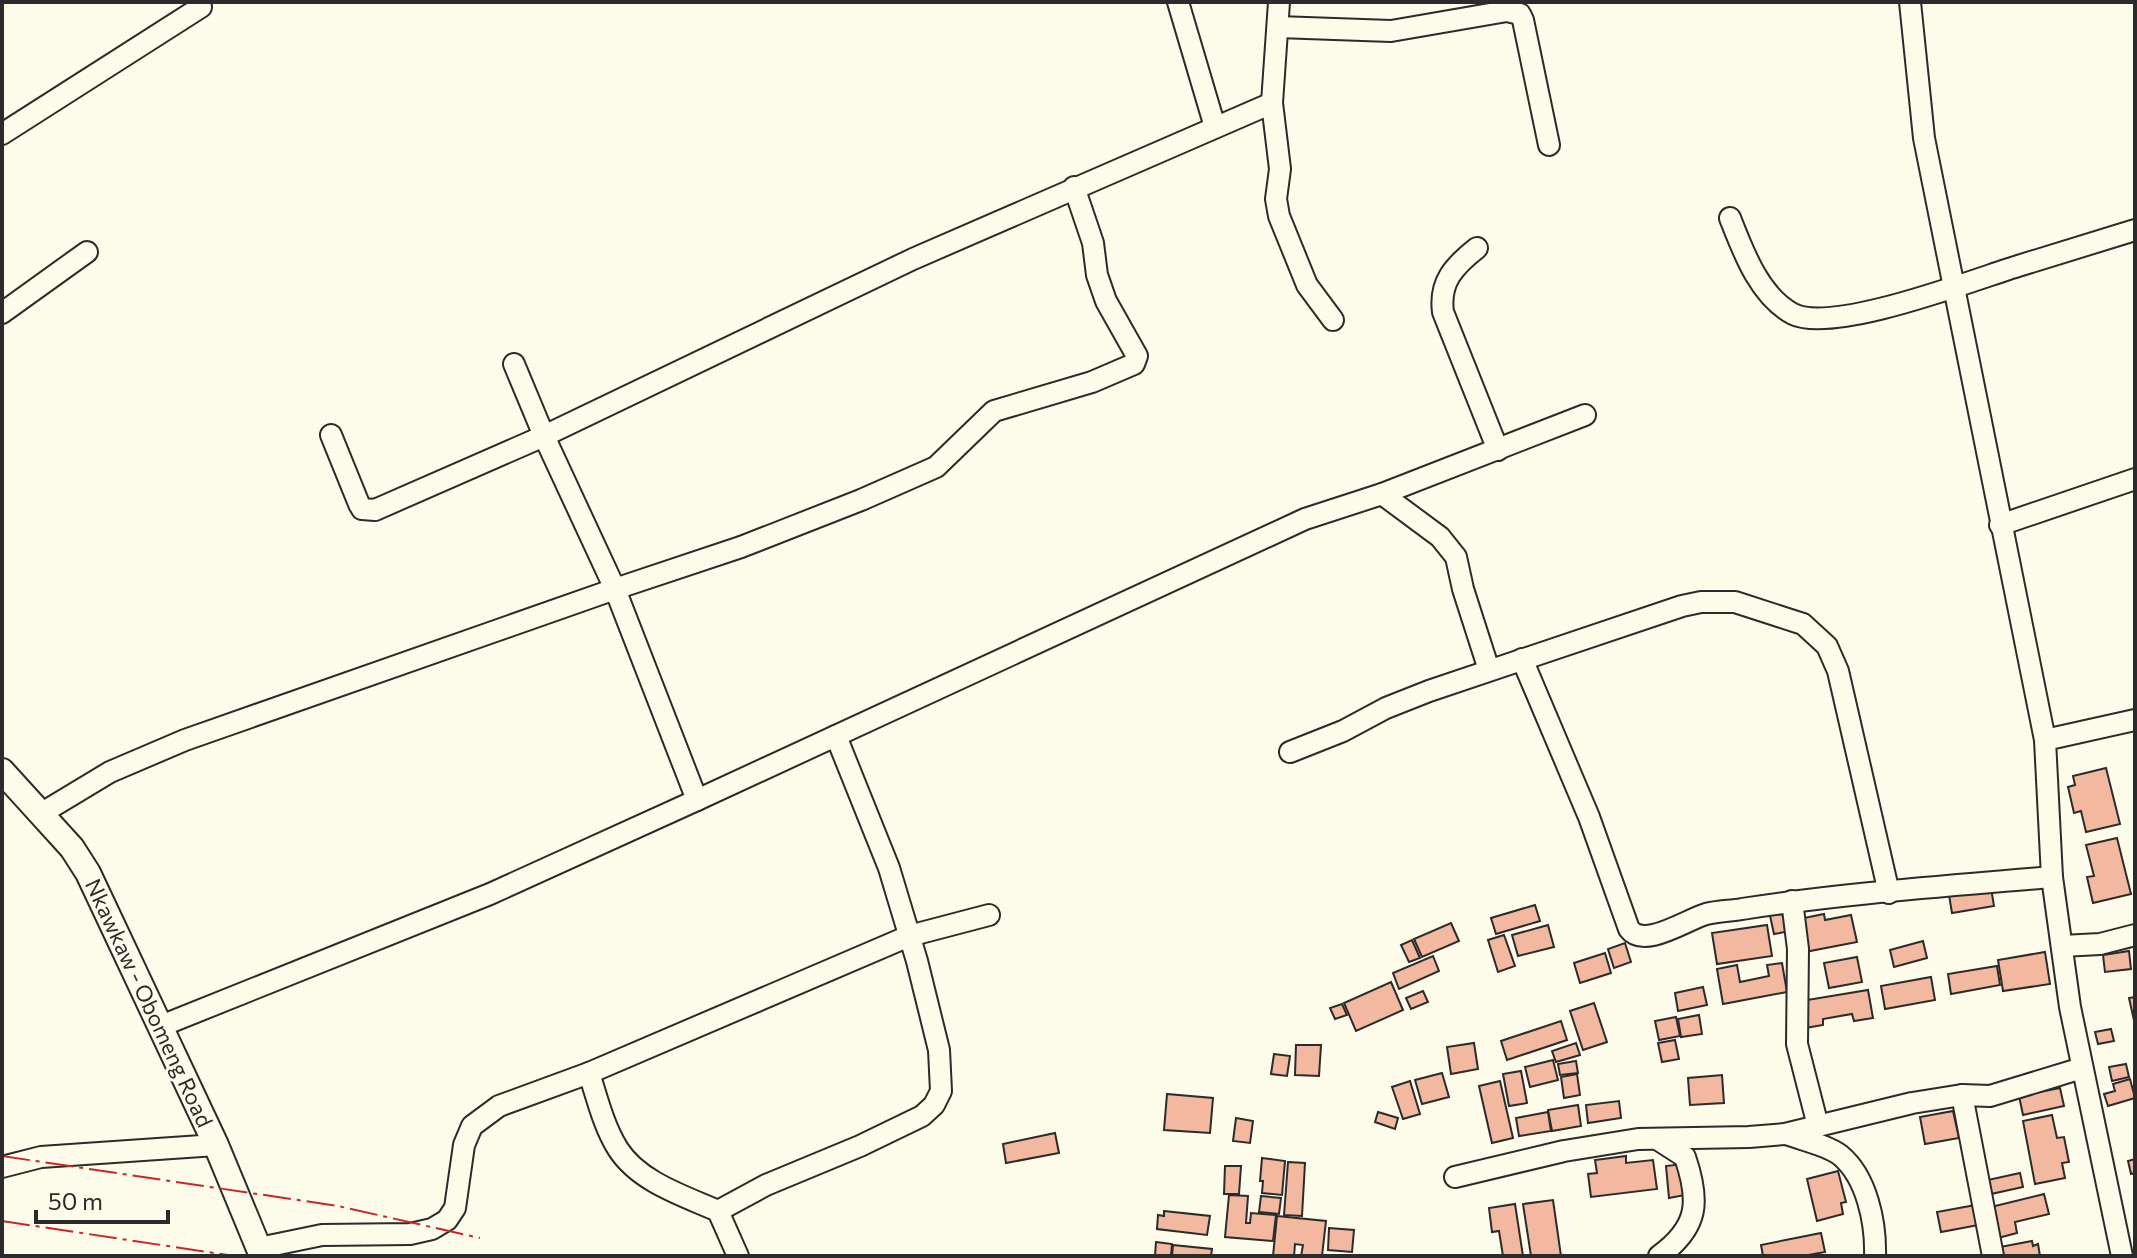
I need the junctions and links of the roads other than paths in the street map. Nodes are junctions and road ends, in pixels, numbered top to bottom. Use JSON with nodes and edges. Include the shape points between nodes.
{"nodes":[{"id":1,"x":1178,"y":2,"type":"edge"},
{"id":2,"x":1279,"y":2,"type":"edge"},
{"id":3,"x":1910,"y":2,"type":"edge"},
{"id":4,"x":201,"y":7,"type":"dead end"},
{"id":5,"x":1278,"y":27,"type":"junction"},
{"id":6,"x":1272,"y":103,"type":"junction"},
{"id":7,"x":1215,"y":127,"type":"junction"},
{"id":8,"x":2,"y":134,"type":"edge"},
{"id":9,"x":1549,"y":145,"type":"dead end"},
{"id":10,"x":1074,"y":187,"type":"junction"},
{"id":11,"x":1730,"y":218,"type":"dead end"},
{"id":12,"x":2135,"y":230,"type":"edge"},
{"id":13,"x":1477,"y":248,"type":"dead end"},
{"id":14,"x":87,"y":252,"type":"dead end"},
{"id":15,"x":1955,"y":289,"type":"junction"},
{"id":16,"x":2,"y":313,"type":"edge"},
{"id":17,"x":1333,"y":320,"type":"dead end"},
{"id":18,"x":514,"y":364,"type":"dead end"},
{"id":19,"x":1585,"y":415,"type":"dead end"},
{"id":20,"x":331,"y":435,"type":"dead end"},
{"id":21,"x":544,"y":436,"type":"junction"},
{"id":22,"x":1498,"y":450,"type":"junction"},
{"id":23,"x":2135,"y":479,"type":"edge"},
{"id":24,"x":1382,"y":494,"type":"junction"},
{"id":25,"x":2000,"y":525,"type":"junction"},
{"id":26,"x":615,"y":589,"type":"junction"},
{"id":27,"x":1522,"y":659,"type":"junction"},
{"id":28,"x":1489,"y":670,"type":"junction"},
{"id":29,"x":2135,"y":720,"type":"edge"},
{"id":30,"x":836,"y":736,"type":"junction"},
{"id":31,"x":2045,"y":740,"type":"junction"},
{"id":32,"x":1290,"y":752,"type":"dead end"},
{"id":33,"x":2,"y":771,"type":"edge"},
{"id":34,"x":697,"y":800,"type":"junction"},
{"id":35,"x":42,"y":813,"type":"junction"},
{"id":36,"x":2052,"y":877,"type":"junction"},
{"id":37,"x":1889,"y":893,"type":"junction"},
{"id":38,"x":1792,"y":901,"type":"junction"},
{"id":39,"x":989,"y":915,"type":"dead end"},
{"id":40,"x":2135,"y":935,"type":"edge"},
{"id":41,"x":909,"y":936,"type":"junction"},
{"id":42,"x":2062,"y":946,"type":"junction"},
{"id":43,"x":161,"y":1026,"type":"junction"},
{"id":44,"x":2082,"y":1068,"type":"junction"},
{"id":45,"x":589,"y":1073,"type":"junction"},
{"id":46,"x":1962,"y":1095,"type":"junction"},
{"id":47,"x":1818,"y":1126,"type":"junction"},
{"id":48,"x":1785,"y":1134,"type":"junction"},
{"id":49,"x":1657,"y":1139,"type":"junction"},
{"id":50,"x":216,"y":1145,"type":"junction"},
{"id":51,"x":2,"y":1167,"type":"edge"},
{"id":52,"x":1455,"y":1177,"type":"dead end"},
{"id":53,"x":718,"y":1211,"type":"junction"},
{"id":54,"x":260,"y":1252,"type":"edge"},
{"id":55,"x":738,"y":1256,"type":"edge"},
{"id":56,"x":1659,"y":1256,"type":"edge"},
{"id":57,"x":1875,"y":1256,"type":"edge"},
{"id":58,"x":1993,"y":1256,"type":"edge"},
{"id":59,"x":2122,"y":1256,"type":"edge"}],
"edges":[{"from":1,"to":7,"type":"street"},
{"from":2,"to":5,"type":"street"},
{"from":3,"to":15,"type":"street","via":[[1924,138]]},
{"from":4,"to":8,"type":"street"},
{"from":5,"to":6,"type":"street"},
{"from":5,"to":9,"type":"street","via":[[1391,31],[1515,12],[1523,20]]},
{"from":6,"to":7,"type":"street"},
{"from":6,"to":17,"type":"street","via":[[1279,216],[1307,285]]},
{"from":7,"to":10,"type":"street"},
{"from":10,"to":21,"type":"street"},
{"from":10,"to":26,"type":"street","via":[[1093,243],[1097,275],[1134,347],[1134,364],[994,411],[936,467],[861,500]]},
{"from":11,"to":15,"type":"street","via":[[1760,281],[1779,303],[1806,318],[1871,311]]},
{"from":12,"to":15,"type":"street"},
{"from":13,"to":22,"type":"street","via":[[1457,264],[1441,295]]},
{"from":14,"to":16,"type":"street"},
{"from":15,"to":25,"type":"street"},
{"from":18,"to":21,"type":"street"},
{"from":19,"to":22,"type":"street"},
{"from":20,"to":21,"type":"street","via":[[359,504],[368,510]]},
{"from":21,"to":26,"type":"street"},
{"from":22,"to":24,"type":"street"},
{"from":23,"to":25,"type":"street"},
{"from":24,"to":28,"type":"street","via":[[1440,537],[1456,557]]},
{"from":24,"to":30,"type":"street","via":[[1305,519]]},
{"from":25,"to":31,"type":"street"},
{"from":26,"to":34,"type":"street"},
{"from":26,"to":35,"type":"street","via":[[185,740],[110,772]]},
{"from":27,"to":28,"type":"street"},
{"from":27,"to":37,"type":"street","via":[[1701,602],[1735,602],[1803,624],[1827,646],[1838,671]]},
{"from":27,"to":38,"type":"street","via":[[1634,935],[1655,935],[1707,914]]},
{"from":28,"to":32,"type":"street","via":[[1386,708]]},
{"from":29,"to":31,"type":"street"},
{"from":30,"to":34,"type":"street"},
{"from":30,"to":41,"type":"street","via":[[889,868]]},
{"from":31,"to":36,"type":"street"},
{"from":33,"to":35,"type":"main road","name":"Nkawkaw - Obomeng Road"},
{"from":34,"to":43,"type":"street","via":[[490,894]]},
{"from":35,"to":43,"type":"main road","name":"Nkawkaw - Obomeng Road","via":[[88,873]]},
{"from":36,"to":37,"type":"street"},
{"from":36,"to":42,"type":"street"},
{"from":37,"to":38,"type":"street"},
{"from":38,"to":47,"type":"street","via":[[1798,949],[1797,1044]]},
{"from":39,"to":41,"type":"street"},
{"from":40,"to":42,"type":"street"},
{"from":41,"to":45,"type":"street"},
{"from":41,"to":53,"type":"street","via":[[939,1050],[941,1091],[934,1105],[922,1116]]},
{"from":42,"to":44,"type":"street"},
{"from":43,"to":50,"type":"main road","name":"Nkawkaw - Obomeng Road"},
{"from":44,"to":46,"type":"street","via":[[1990,1096]]},
{"from":44,"to":59,"type":"street"},
{"from":45,"to":53,"type":"street","via":[[618,1149],[630,1163],[665,1188]]},
{"from":45,"to":54,"type":"street","via":[[499,1106],[472,1126],[455,1208],[432,1229],[322,1235]]},
{"from":46,"to":47,"type":"street"},
{"from":46,"to":58,"type":"street"},
{"from":47,"to":48,"type":"street"},
{"from":48,"to":49,"type":"street"},
{"from":48,"to":57,"type":"street","via":[[1839,1154],[1853,1171],[1870,1210]]},
{"from":49,"to":52,"type":"street","via":[[1564,1151]]},
{"from":49,"to":56,"type":"street","via":[[1685,1157],[1696,1196],[1685,1230]]},
{"from":50,"to":51,"type":"street","via":[[41,1157]]},
{"from":50,"to":54,"type":"main road","name":"Nkawkaw - Obomeng Road"},
{"from":53,"to":55,"type":"street"}]}
